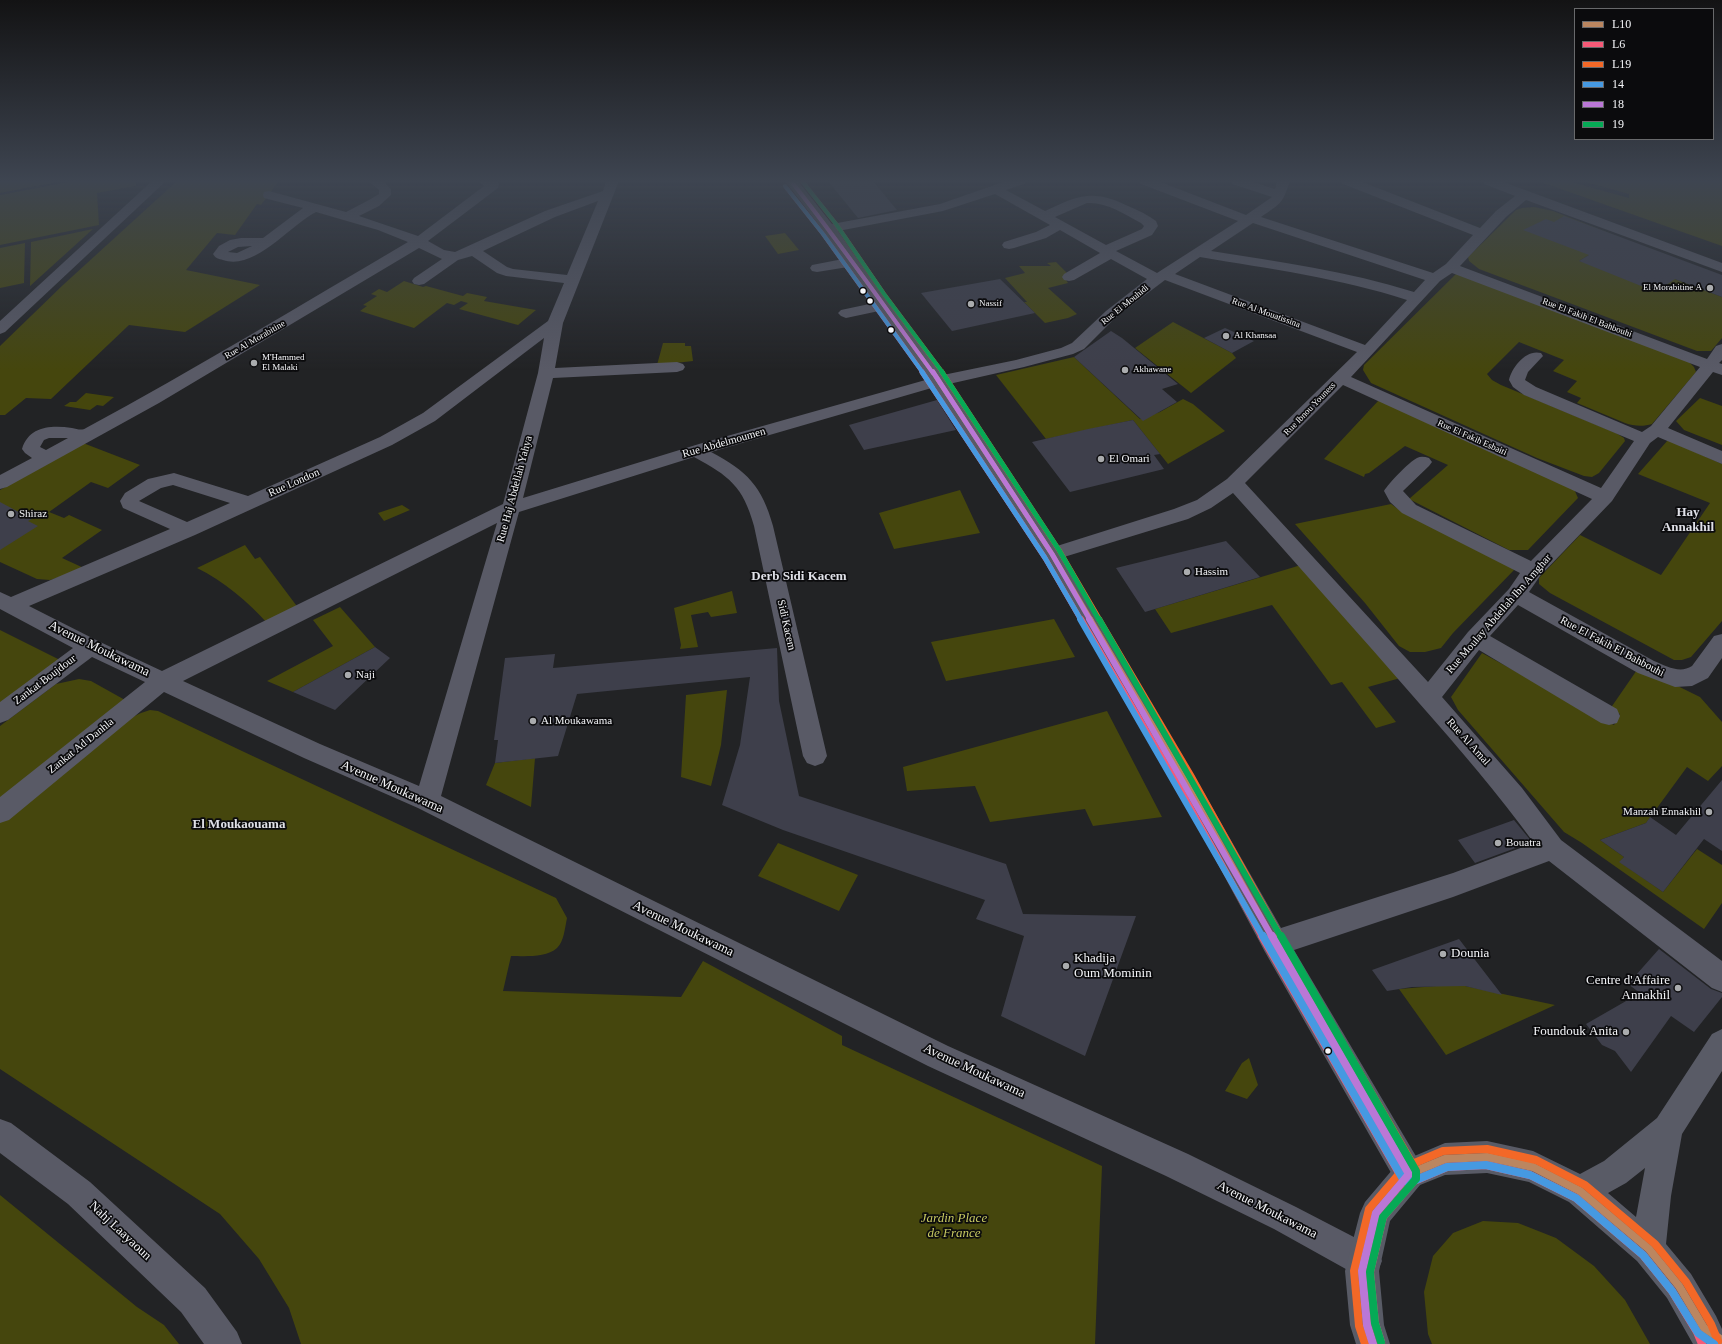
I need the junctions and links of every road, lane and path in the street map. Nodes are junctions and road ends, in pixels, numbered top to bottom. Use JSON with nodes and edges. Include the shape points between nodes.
{"nodes":[{"id":1,"x":92,"y":244,"type":"edge"},
{"id":2,"x":416,"y":244,"type":"edge"},
{"id":3,"x":422,"y":244,"type":"edge"},
{"id":4,"x":486,"y":244,"type":"edge"},
{"id":5,"x":587,"y":244,"type":"edge"},
{"id":6,"x":839,"y":244,"type":"edge"},
{"id":7,"x":1013,"y":244,"type":"edge"},
{"id":8,"x":1093,"y":244,"type":"edge"},
{"id":9,"x":1124,"y":244,"type":"edge"},
{"id":10,"x":1214,"y":244,"type":"edge"},
{"id":11,"x":1292,"y":244,"type":"edge"},
{"id":12,"x":1326,"y":244,"type":"edge"},
{"id":13,"x":1473,"y":244,"type":"edge"},
{"id":14,"x":1656,"y":244,"type":"edge"},
{"id":15,"x":1009,"y":245,"type":"dead end"},
{"id":16,"x":473,"y":250,"type":"junction"},
{"id":17,"x":1352,"y":250,"type":"junction"},
{"id":18,"x":1108,"y":252,"type":"junction"},
{"id":19,"x":1199,"y":253,"type":"junction"},
{"id":20,"x":454,"y":258,"type":"junction"},
{"id":21,"x":852,"y":262,"type":"junction"},
{"id":22,"x":1451,"y":267,"type":"junction"},
{"id":23,"x":817,"y":268,"type":"dead end"},
{"id":24,"x":1722,"y":268,"type":"edge"},
{"id":25,"x":1069,"y":277,"type":"dead end"},
{"id":26,"x":1161,"y":277,"type":"junction"},
{"id":27,"x":1435,"y":278,"type":"junction"},
{"id":28,"x":572,"y":280,"type":"junction"},
{"id":29,"x":419,"y":281,"type":"dead end"},
{"id":30,"x":1416,"y":298,"type":"junction"},
{"id":31,"x":883,"y":306,"type":"junction"},
{"id":32,"x":564,"y":313,"type":"junction"},
{"id":33,"x":846,"y":313,"type":"dead end"},
{"id":34,"x":0,"y":329,"type":"edge"},
{"id":35,"x":1722,"y":349,"type":"edge"},
{"id":36,"x":1368,"y":350,"type":"junction"},
{"id":37,"x":1536,"y":356,"type":"dead end"},
{"id":38,"x":677,"y":367,"type":"dead end"},
{"id":39,"x":1716,"y":368,"type":"edge"},
{"id":40,"x":546,"y":373,"type":"junction"},
{"id":41,"x":1340,"y":378,"type":"junction"},
{"id":42,"x":939,"y":381,"type":"junction"},
{"id":43,"x":1650,"y":434,"type":"junction"},
{"id":44,"x":696,"y":451,"type":"junction"},
{"id":45,"x":1722,"y":458,"type":"edge"},
{"id":46,"x":1423,"y":462,"type":"dead end"},
{"id":47,"x":0,"y":483,"type":"edge"},
{"id":48,"x":1234,"y":483,"type":"junction"},
{"id":49,"x":1605,"y":497,"type":"junction"},
{"id":50,"x":249,"y":503,"type":"junction"},
{"id":51,"x":510,"y":508,"type":"junction"},
{"id":52,"x":188,"y":530,"type":"junction"},
{"id":53,"x":1052,"y":554,"type":"junction"},
{"id":54,"x":1533,"y":571,"type":"junction"},
{"id":55,"x":1516,"y":594,"type":"junction"},
{"id":56,"x":6,"y":603,"type":"edge"},
{"id":57,"x":1476,"y":638,"type":"junction"},
{"id":58,"x":1722,"y":642,"type":"edge"},
{"id":59,"x":90,"y":647,"type":"junction"},
{"id":60,"x":162,"y":681,"type":"junction"},
{"id":61,"x":1428,"y":698,"type":"junction"},
{"id":62,"x":0,"y":714,"type":"edge"},
{"id":63,"x":1609,"y":716,"type":"dead end"},
{"id":64,"x":815,"y":756,"type":"dead end"},
{"id":65,"x":427,"y":801,"type":"junction"},
{"id":66,"x":0,"y":812,"type":"edge"},
{"id":67,"x":1552,"y":848,"type":"junction"},
{"id":68,"x":1275,"y":943,"type":"junction"},
{"id":69,"x":1722,"y":978,"type":"edge"},
{"id":70,"x":1722,"y":1044,"type":"edge"},
{"id":71,"x":1668,"y":1129,"type":"junction"},
{"id":72,"x":0,"y":1134,"type":"edge"},
{"id":73,"x":1409,"y":1174,"type":"junction"},
{"id":74,"x":1580,"y":1191,"type":"junction"},
{"id":75,"x":1649,"y":1249,"type":"junction"},
{"id":76,"x":1365,"y":1261,"type":"junction"},
{"id":77,"x":1712,"y":1337,"type":"edge"},
{"id":78,"x":224,"y":1344,"type":"edge"},
{"id":79,"x":1373,"y":1344,"type":"edge"}],
"edges":[{"from":1,"to":34,"type":"street"},
{"from":2,"to":47,"type":"street","name":"Rue Al Morabitine","via":[[86,436],[51,432],[35,439],[31,449],[46,458]]},
{"from":3,"to":20,"type":"street","via":[[437,253]]},
{"from":4,"to":16,"type":"street"},
{"from":5,"to":28,"type":"street","name":"Rue Haj Abdellah Yahya"},
{"from":6,"to":21,"type":"street"},
{"from":7,"to":15,"type":"street"},
{"from":8,"to":18,"type":"street","name":"Rue Al Mouatissina"},
{"from":9,"to":18,"type":"street"},
{"from":10,"to":19,"type":"street","name":"Rue El Mouhidi"},
{"from":11,"to":17,"type":"street","via":[[1322,250]]},
{"from":12,"to":17,"type":"street"},
{"from":13,"to":22,"type":"street","name":"Rue Ibnou Youness"},
{"from":14,"to":24,"type":"street"},
{"from":16,"to":20,"type":"street"},
{"from":16,"to":28,"type":"street","via":[[511,274]]},
{"from":17,"to":27,"type":"street"},
{"from":18,"to":25,"type":"street"},
{"from":18,"to":26,"type":"street","name":"Rue Al Mouatissina"},
{"from":19,"to":26,"type":"street","name":"Rue El Mouhidi"},
{"from":19,"to":30,"type":"street","via":[[1323,274]]},
{"from":20,"to":29,"type":"street"},
{"from":21,"to":23,"type":"street"},
{"from":21,"to":31,"type":"street"},
{"from":22,"to":27,"type":"street","name":"Rue Ibnou Youness"},
{"from":22,"to":39,"type":"street","name":"Rue El Fakih El Bahbouhi"},
{"from":26,"to":36,"type":"street","name":"Rue Al Mouatissina"},
{"from":26,"to":42,"type":"street","name":"Rue El Mouhidi","via":[[1111,314],[1078,346],[1018,364]]},
{"from":27,"to":30,"type":"street","name":"Rue Ibnou Youness"},
{"from":28,"to":32,"type":"street","name":"Rue Haj Abdellah Yahya"},
{"from":30,"to":36,"type":"street","name":"Rue Ibnou Youness"},
{"from":31,"to":33,"type":"street"},
{"from":31,"to":42,"type":"street"},
{"from":32,"to":40,"type":"street","name":"Rue Haj Abdellah Yahya"},
{"from":32,"to":50,"type":"street","name":"Rue London","via":[[429,417],[386,441]]},
{"from":35,"to":39,"type":"street","name":"Rue Moulay Abdellah Ibn Amghar"},
{"from":36,"to":41,"type":"street","name":"Rue Ibnou Youness"},
{"from":37,"to":43,"type":"street","via":[[1520,370],[1517,380],[1522,386],[1551,400]]},
{"from":38,"to":40,"type":"street"},
{"from":39,"to":43,"type":"street","name":"Rue Moulay Abdellah Ibn Amghar"},
{"from":40,"to":51,"type":"street","name":"Rue Haj Abdellah Yahya"},
{"from":41,"to":48,"type":"street","name":"Rue Ibnou Youness"},
{"from":41,"to":49,"type":"street","name":"Rue El Fakih Esbaiti"},
{"from":42,"to":44,"type":"street","name":"Rue Abdelmoumen"},
{"from":42,"to":53,"type":"street"},
{"from":43,"to":45,"type":"street"},
{"from":43,"to":49,"type":"street","name":"Rue Moulay Abdellah Ibn Amghar"},
{"from":44,"to":51,"type":"street","name":"Rue Abdelmoumen"},
{"from":44,"to":64,"type":"street","name":"Sidi Kacem","via":[[707,456],[742,482],[752,495],[760,514]]},
{"from":46,"to":54,"type":"street","via":[[1396,486],[1393,491],[1397,498],[1409,509]]},
{"from":48,"to":53,"type":"street","name":"Rue Ibnou Youness","via":[[1204,504],[1181,514]]},
{"from":48,"to":61,"type":"street","name":"Rue Al Amal"},
{"from":49,"to":54,"type":"street","name":"Rue Moulay Abdellah Ibn Amghar"},
{"from":50,"to":52,"type":"street","name":"Rue London"},
{"from":50,"to":52,"type":"street","via":[[174,479],[155,483],[129,501],[130,504]]},
{"from":51,"to":60,"type":"street","name":"Rue Abdelmoumen"},
{"from":51,"to":65,"type":"street","name":"Rue Haj Abdellah Yahya"},
{"from":52,"to":56,"type":"street","name":"Rue London"},
{"from":53,"to":68,"type":"street","via":[[1184,779]]},
{"from":54,"to":55,"type":"street","name":"Rue Moulay Abdellah Ibn Amghar"},
{"from":55,"to":57,"type":"street","name":"Rue Moulay Abdellah Ibn Amghar"},
{"from":55,"to":58,"type":"street","name":"Rue El Fakih El Bahbouhi","via":[[1646,667],[1675,678],[1692,677],[1700,672]]},
{"from":56,"to":59,"type":"street","name":"Avenue Moukawama"},
{"from":57,"to":61,"type":"street","name":"Rue Moulay Abdellah Ibn Amghar"},
{"from":57,"to":63,"type":"street"},
{"from":59,"to":60,"type":"street","name":"Avenue Moukawama"},
{"from":59,"to":62,"type":"street","name":"Zankat Boujdour"},
{"from":60,"to":65,"type":"street","name":"Avenue Moukawama"},
{"from":60,"to":66,"type":"street","name":"Zankat Ad Danhla"},
{"from":61,"to":67,"type":"street","name":"Rue Al Amal","via":[[1503,783]]},
{"from":65,"to":76,"type":"street","name":"Avenue Moukawama","via":[[938,1056],[1176,1165],[1285,1218]]},
{"from":67,"to":68,"type":"street","via":[[1453,885]]},
{"from":67,"to":69,"type":"street","name":"Rue Al Amal"},
{"from":68,"to":73,"type":"street"},
{"from":70,"to":71,"type":"main road"},
{"from":71,"to":74,"type":"main road","via":[[1615,1172]]},
{"from":71,"to":75,"type":"main road","via":[[1655,1196]]},
{"from":72,"to":78,"type":"street","name":"Nahj Laayaoun","via":[[84,1198],[193,1300]]},
{"from":73,"to":74,"type":"main road","via":[[1445,1159],[1487,1157],[1533,1167]]},
{"from":73,"to":76,"type":"main road","via":[[1376,1213]]},
{"from":74,"to":75,"type":"main road"},
{"from":75,"to":77,"type":"main road","via":[[1679,1286]]},
{"from":76,"to":79,"type":"main road","via":[[1362,1271],[1367,1325]]}]}
